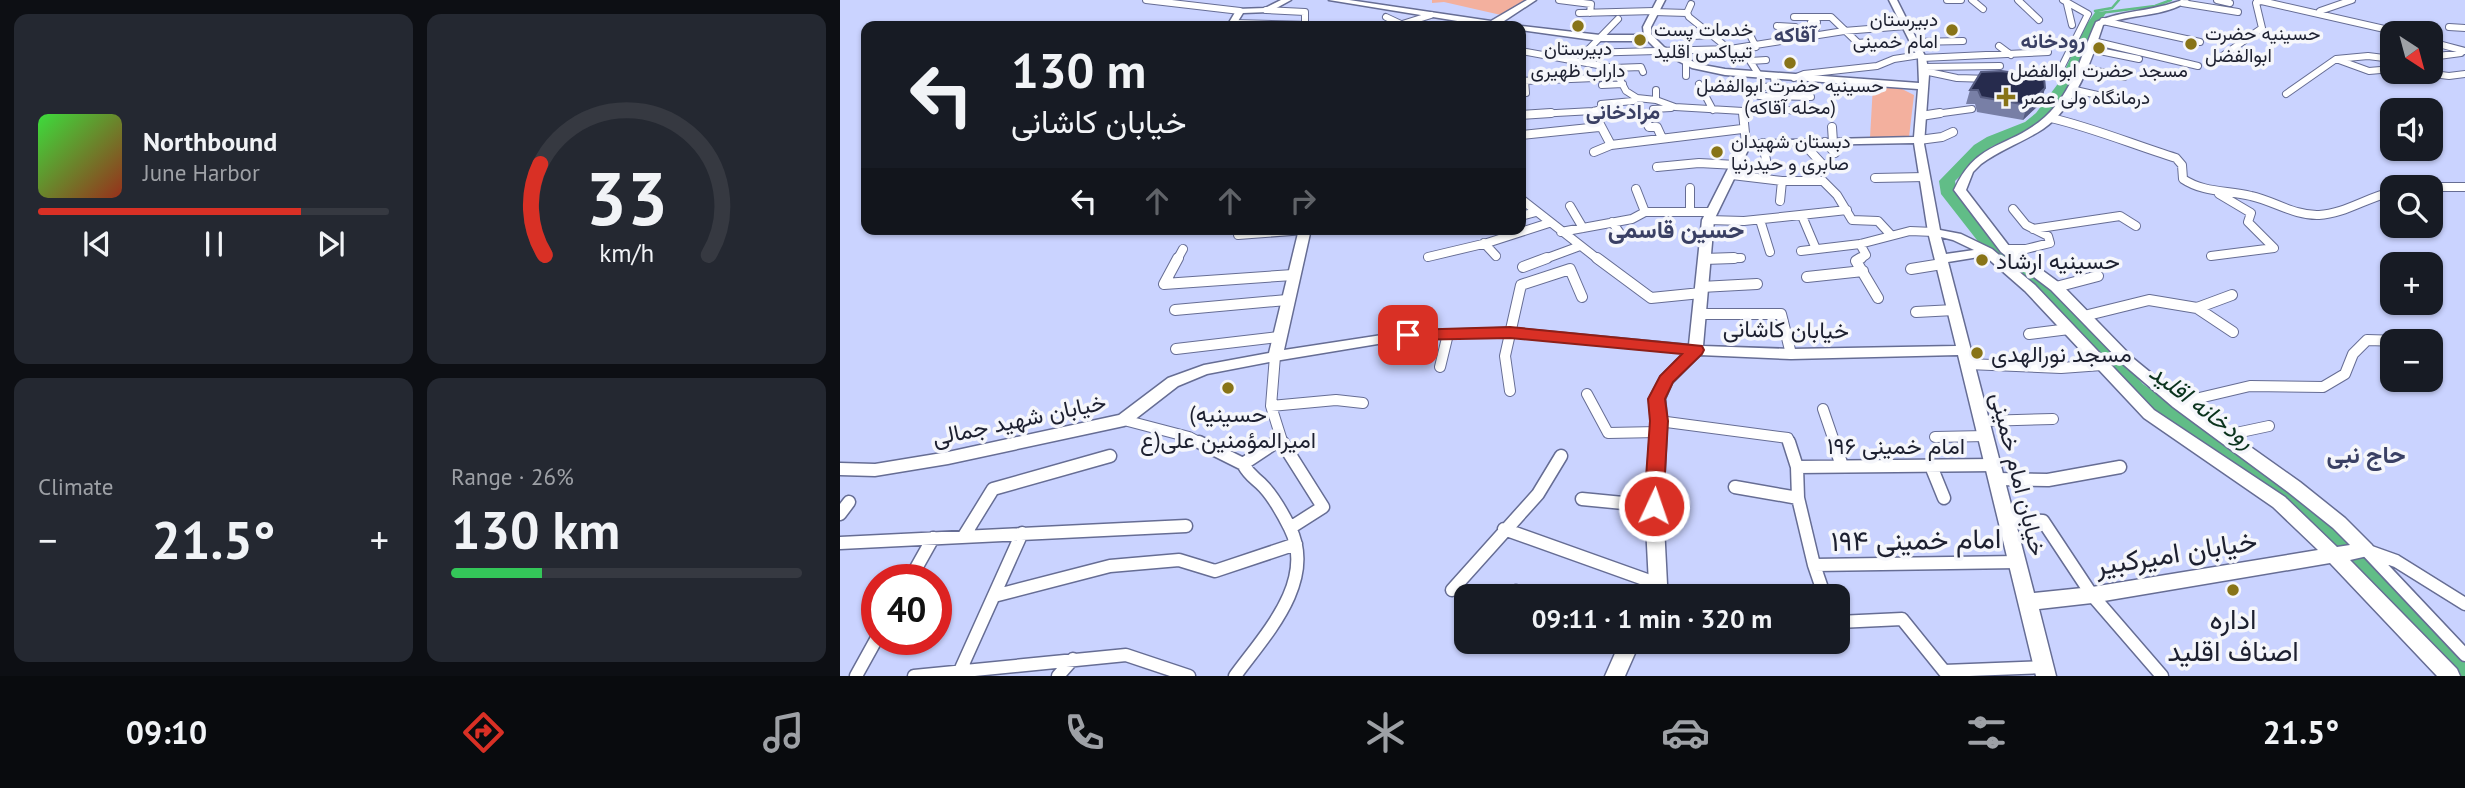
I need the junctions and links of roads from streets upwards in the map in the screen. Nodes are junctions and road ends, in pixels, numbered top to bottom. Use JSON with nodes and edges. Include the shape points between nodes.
{"nodes":[{"id":1,"x":1146,"y":0,"type":"edge"},
{"id":2,"x":1287,"y":0,"type":"edge"},
{"id":3,"x":1333,"y":0,"type":"edge"},
{"id":4,"x":1532,"y":0,"type":"edge"},
{"id":5,"x":1559,"y":0,"type":"edge"},
{"id":6,"x":1661,"y":0,"type":"edge"},
{"id":7,"x":1893,"y":0,"type":"edge"},
{"id":8,"x":1947,"y":0,"type":"edge"},
{"id":9,"x":1961,"y":0,"type":"edge"},
{"id":10,"x":1972,"y":0,"type":"edge"},
{"id":11,"x":2018,"y":0,"type":"edge"},
{"id":12,"x":2217,"y":0,"type":"edge"},
{"id":13,"x":2260,"y":0,"type":"edge"},
{"id":14,"x":2294,"y":0,"type":"edge"},
{"id":15,"x":2352,"y":0,"type":"edge"},
{"id":16,"x":2183,"y":1,"type":"edge"},
{"id":17,"x":2065,"y":2,"type":"edge"},
{"id":18,"x":2230,"y":2,"type":"dead end"},
{"id":19,"x":1691,"y":4,"type":"dead end"},
{"id":20,"x":2280,"y":5,"type":"junction"},
{"id":21,"x":1817,"y":6,"type":"dead end"},
{"id":22,"x":1983,"y":9,"type":"dead end"},
{"id":23,"x":1266,"y":10,"type":"junction"},
{"id":24,"x":1240,"y":11,"type":"junction"},
{"id":25,"x":2316,"y":11,"type":"junction"},
{"id":26,"x":1654,"y":12,"type":"junction"},
{"id":27,"x":2238,"y":12,"type":"dead end"},
{"id":28,"x":1578,"y":13,"type":"dead end"},
{"id":29,"x":1590,"y":13,"type":"junction"},
{"id":30,"x":1687,"y":13,"type":"junction"},
{"id":31,"x":1431,"y":15,"type":"junction"},
{"id":32,"x":1386,"y":17,"type":"dead end"},
{"id":33,"x":1794,"y":17,"type":"dead end"},
{"id":34,"x":1814,"y":17,"type":"junction"},
{"id":35,"x":1822,"y":17,"type":"junction"},
{"id":36,"x":1618,"y":19,"type":"dead end"},
{"id":37,"x":2039,"y":20,"type":"dead end"},
{"id":38,"x":1234,"y":21,"type":"edge"},
{"id":39,"x":1305,"y":21,"type":"edge"},
{"id":40,"x":1392,"y":21,"type":"edge"},
{"id":41,"x":1412,"y":21,"type":"edge"},
{"id":42,"x":1468,"y":21,"type":"edge"},
{"id":43,"x":1498,"y":21,"type":"edge"},
{"id":44,"x":2084,"y":21,"type":"junction"},
{"id":45,"x":2098,"y":23,"type":"junction"},
{"id":46,"x":2072,"y":25,"type":"dead end"},
{"id":47,"x":1906,"y":26,"type":"junction"},
{"id":48,"x":2380,"y":27,"type":"edge"},
{"id":49,"x":2449,"y":27,"type":"dead end"},
{"id":50,"x":2465,"y":28,"type":"edge"},
{"id":51,"x":1526,"y":29,"type":"edge"},
{"id":52,"x":1748,"y":31,"type":"dead end"},
{"id":53,"x":1844,"y":31,"type":"junction"},
{"id":54,"x":1711,"y":34,"type":"junction"},
{"id":55,"x":1693,"y":36,"type":"dead end"},
{"id":56,"x":1600,"y":38,"type":"junction"},
{"id":57,"x":1650,"y":38,"type":"junction"},
{"id":58,"x":2114,"y":38,"type":"dead end"},
{"id":59,"x":1963,"y":41,"type":"dead end"},
{"id":60,"x":1788,"y":42,"type":"junction"},
{"id":61,"x":1869,"y":42,"type":"dead end"},
{"id":62,"x":1914,"y":42,"type":"junction"},
{"id":63,"x":2093,"y":42,"type":"junction"},
{"id":64,"x":2200,"y":42,"type":"dead end"},
{"id":65,"x":1999,"y":46,"type":"dead end"},
{"id":66,"x":2443,"y":46,"type":"edge"},
{"id":67,"x":1532,"y":47,"type":"dead end"},
{"id":68,"x":1756,"y":47,"type":"junction"},
{"id":69,"x":1777,"y":48,"type":"dead end"},
{"id":70,"x":1730,"y":49,"type":"junction"},
{"id":71,"x":1526,"y":50,"type":"edge"},
{"id":72,"x":1665,"y":52,"type":"junction"},
{"id":73,"x":2048,"y":52,"type":"dead end"},
{"id":74,"x":1526,"y":53,"type":"edge"},
{"id":75,"x":1584,"y":53,"type":"junction"},
{"id":76,"x":2465,"y":54,"type":"edge"},
{"id":77,"x":2011,"y":55,"type":"junction"},
{"id":78,"x":2443,"y":55,"type":"edge"},
{"id":79,"x":2221,"y":57,"type":"dead end"},
{"id":80,"x":2380,"y":57,"type":"edge"},
{"id":81,"x":2139,"y":59,"type":"dead end"},
{"id":82,"x":2336,"y":59,"type":"junction"},
{"id":83,"x":1766,"y":60,"type":"dead end"},
{"id":84,"x":1576,"y":61,"type":"junction"},
{"id":85,"x":1686,"y":62,"type":"junction"},
{"id":86,"x":2000,"y":66,"type":"dead end"},
{"id":87,"x":2198,"y":66,"type":"dead end"},
{"id":88,"x":1922,"y":67,"type":"junction"},
{"id":89,"x":1614,"y":68,"type":"junction"},
{"id":90,"x":2082,"y":68,"type":"junction"},
{"id":91,"x":2380,"y":70,"type":"edge"},
{"id":92,"x":1643,"y":72,"type":"dead end"},
{"id":93,"x":2465,"y":74,"type":"edge"},
{"id":94,"x":1759,"y":75,"type":"junction"},
{"id":95,"x":2443,"y":75,"type":"edge"},
{"id":96,"x":1686,"y":76,"type":"dead end"},
{"id":97,"x":1618,"y":77,"type":"junction"},
{"id":98,"x":2013,"y":77,"type":"edge"},
{"id":99,"x":2124,"y":77,"type":"dead end"},
{"id":100,"x":1794,"y":78,"type":"junction"},
{"id":101,"x":2003,"y":78,"type":"edge"},
{"id":102,"x":1526,"y":81,"type":"edge"},
{"id":103,"x":1775,"y":81,"type":"junction"},
{"id":104,"x":1699,"y":84,"type":"dead end"},
{"id":105,"x":1602,"y":85,"type":"dead end"},
{"id":106,"x":1623,"y":85,"type":"junction"},
{"id":107,"x":1738,"y":89,"type":"dead end"},
{"id":108,"x":2071,"y":89,"type":"junction"},
{"id":109,"x":1656,"y":90,"type":"dead end"},
{"id":110,"x":2286,"y":94,"type":"dead end"},
{"id":111,"x":1759,"y":96,"type":"dead end"},
{"id":112,"x":1776,"y":96,"type":"junction"},
{"id":113,"x":1811,"y":97,"type":"dead end"},
{"id":114,"x":1637,"y":98,"type":"junction"},
{"id":115,"x":2115,"y":99,"type":"dead end"},
{"id":116,"x":1656,"y":100,"type":"junction"},
{"id":117,"x":1675,"y":107,"type":"junction"},
{"id":118,"x":1773,"y":108,"type":"junction"},
{"id":119,"x":1653,"y":109,"type":"dead end"},
{"id":120,"x":1972,"y":109,"type":"dead end"},
{"id":121,"x":1713,"y":110,"type":"junction"},
{"id":122,"x":1593,"y":111,"type":"junction"},
{"id":123,"x":1742,"y":111,"type":"junction"},
{"id":124,"x":1803,"y":112,"type":"dead end"},
{"id":125,"x":1526,"y":115,"type":"edge"},
{"id":126,"x":1921,"y":116,"type":"junction"},
{"id":127,"x":2051,"y":118,"type":"junction"},
{"id":128,"x":1647,"y":123,"type":"dead end"},
{"id":129,"x":1599,"y":127,"type":"junction"},
{"id":130,"x":1832,"y":127,"type":"dead end"},
{"id":131,"x":1742,"y":129,"type":"junction"},
{"id":132,"x":1953,"y":132,"type":"dead end"},
{"id":133,"x":1526,"y":134,"type":"edge"},
{"id":134,"x":1662,"y":138,"type":"junction"},
{"id":135,"x":1919,"y":140,"type":"junction"},
{"id":136,"x":1803,"y":142,"type":"junction"},
{"id":137,"x":1745,"y":143,"type":"junction"},
{"id":138,"x":1763,"y":143,"type":"junction"},
{"id":139,"x":1611,"y":145,"type":"junction"},
{"id":140,"x":1831,"y":146,"type":"junction"},
{"id":141,"x":1594,"y":152,"type":"dead end"},
{"id":142,"x":1766,"y":160,"type":"dead end"},
{"id":143,"x":1824,"y":166,"type":"dead end"},
{"id":144,"x":1657,"y":167,"type":"dead end"},
{"id":145,"x":1734,"y":170,"type":"junction"},
{"id":146,"x":1925,"y":177,"type":"junction"},
{"id":147,"x":1875,"y":178,"type":"dead end"},
{"id":148,"x":1782,"y":181,"type":"junction"},
{"id":149,"x":2443,"y":187,"type":"edge"},
{"id":150,"x":2465,"y":187,"type":"edge"},
{"id":151,"x":1636,"y":188,"type":"dead end"},
{"id":152,"x":1690,"y":188,"type":"dead end"},
{"id":153,"x":2216,"y":192,"type":"junction"},
{"id":154,"x":2380,"y":194,"type":"edge"},
{"id":155,"x":1780,"y":201,"type":"dead end"},
{"id":156,"x":1526,"y":203,"type":"edge"},
{"id":157,"x":1570,"y":206,"type":"dead end"},
{"id":158,"x":2012,"y":209,"type":"dead end"},
{"id":159,"x":1847,"y":210,"type":"junction"},
{"id":160,"x":1690,"y":211,"type":"junction"},
{"id":161,"x":1536,"y":212,"type":"junction"},
{"id":162,"x":1645,"y":212,"type":"junction"},
{"id":163,"x":1526,"y":215,"type":"edge"},
{"id":164,"x":1710,"y":216,"type":"junction"},
{"id":165,"x":1802,"y":216,"type":"junction"},
{"id":166,"x":1760,"y":220,"type":"junction"},
{"id":167,"x":1612,"y":222,"type":"junction"},
{"id":168,"x":1549,"y":223,"type":"junction"},
{"id":169,"x":2136,"y":226,"type":"dead end"},
{"id":170,"x":1583,"y":228,"type":"junction"},
{"id":171,"x":2033,"y":229,"type":"junction"},
{"id":172,"x":1526,"y":230,"type":"edge"},
{"id":173,"x":1561,"y":232,"type":"junction"},
{"id":174,"x":1934,"y":232,"type":"junction"},
{"id":175,"x":1304,"y":235,"type":"edge"},
{"id":176,"x":1510,"y":235,"type":"edge"},
{"id":177,"x":1891,"y":235,"type":"junction"},
{"id":178,"x":1622,"y":236,"type":"dead end"},
{"id":179,"x":1484,"y":243,"type":"junction"},
{"id":180,"x":1860,"y":244,"type":"junction"},
{"id":181,"x":1580,"y":246,"type":"junction"},
{"id":182,"x":1183,"y":249,"type":"dead end"},
{"id":183,"x":1816,"y":249,"type":"junction"},
{"id":184,"x":1996,"y":250,"type":"junction"},
{"id":185,"x":1801,"y":251,"type":"dead end"},
{"id":186,"x":1770,"y":252,"type":"dead end"},
{"id":187,"x":1496,"y":256,"type":"dead end"},
{"id":188,"x":2211,"y":256,"type":"dead end"},
{"id":189,"x":1428,"y":257,"type":"dead end"},
{"id":190,"x":1741,"y":258,"type":"dead end"},
{"id":191,"x":1704,"y":259,"type":"junction"},
{"id":192,"x":1942,"y":262,"type":"junction"},
{"id":193,"x":1523,"y":267,"type":"dead end"},
{"id":194,"x":1911,"y":269,"type":"dead end"},
{"id":195,"x":1863,"y":271,"type":"junction"},
{"id":196,"x":1293,"y":275,"type":"junction"},
{"id":197,"x":2098,"y":276,"type":"dead end"},
{"id":198,"x":1807,"y":277,"type":"dead end"},
{"id":199,"x":1758,"y":284,"type":"dead end"},
{"id":200,"x":2056,"y":287,"type":"junction"},
{"id":201,"x":1701,"y":290,"type":"junction"},
{"id":202,"x":2232,"y":295,"type":"dead end"},
{"id":203,"x":1582,"y":297,"type":"dead end"},
{"id":204,"x":1878,"y":298,"type":"dead end"},
{"id":205,"x":1287,"y":300,"type":"junction"},
{"id":206,"x":2197,"y":308,"type":"junction"},
{"id":207,"x":1175,"y":310,"type":"dead end"},
{"id":208,"x":1954,"y":310,"type":"junction"},
{"id":209,"x":1916,"y":313,"type":"dead end"},
{"id":210,"x":1701,"y":314,"type":"junction"},
{"id":211,"x":2084,"y":316,"type":"junction"},
{"id":212,"x":2069,"y":329,"type":"junction"},
{"id":213,"x":1510,"y":332,"type":"junction"},
{"id":214,"x":2233,"y":332,"type":"dead end"},
{"id":215,"x":1448,"y":334,"type":"junction"},
{"id":216,"x":2029,"y":334,"type":"dead end"},
{"id":217,"x":1278,"y":337,"type":"junction"},
{"id":218,"x":2380,"y":340,"type":"edge"},
{"id":219,"x":1176,"y":349,"type":"dead end"},
{"id":220,"x":1696,"y":350,"type":"junction"},
{"id":221,"x":1791,"y":354,"type":"junction"},
{"id":222,"x":1275,"y":356,"type":"junction"},
{"id":223,"x":1966,"y":357,"type":"junction"},
{"id":224,"x":2102,"y":365,"type":"junction"},
{"id":225,"x":1440,"y":367,"type":"dead end"},
{"id":226,"x":1510,"y":391,"type":"dead end"},
{"id":227,"x":1587,"y":394,"type":"dead end"},
{"id":228,"x":1363,"y":403,"type":"dead end"},
{"id":229,"x":2178,"y":403,"type":"junction"},
{"id":230,"x":1271,"y":406,"type":"junction"},
{"id":231,"x":1823,"y":409,"type":"dead end"},
{"id":232,"x":2053,"y":419,"type":"dead end"},
{"id":233,"x":1124,"y":420,"type":"junction"},
{"id":234,"x":1659,"y":426,"type":"junction"},
{"id":235,"x":2269,"y":426,"type":"dead end"},
{"id":236,"x":1984,"y":428,"type":"junction"},
{"id":237,"x":2222,"y":436,"type":"junction"},
{"id":238,"x":1936,"y":437,"type":"dead end"},
{"id":239,"x":1280,"y":439,"type":"junction"},
{"id":240,"x":1110,"y":456,"type":"dead end"},
{"id":241,"x":1561,"y":456,"type":"dead end"},
{"id":242,"x":1243,"y":464,"type":"junction"},
{"id":243,"x":1931,"y":466,"type":"junction"},
{"id":244,"x":1797,"y":467,"type":"junction"},
{"id":245,"x":1842,"y":467,"type":"junction"},
{"id":246,"x":2120,"y":467,"type":"dead end"},
{"id":247,"x":840,"y":469,"type":"edge"},
{"id":248,"x":1996,"y":472,"type":"junction"},
{"id":249,"x":1735,"y":487,"type":"dead end"},
{"id":250,"x":1798,"y":498,"type":"junction"},
{"id":251,"x":1944,"y":498,"type":"dead end"},
{"id":252,"x":1582,"y":499,"type":"dead end"},
{"id":253,"x":849,"y":502,"type":"dead end"},
{"id":254,"x":1654,"y":506,"type":"junction"},
{"id":255,"x":840,"y":514,"type":"edge"},
{"id":256,"x":2008,"y":519,"type":"junction"},
{"id":257,"x":1186,"y":526,"type":"dead end"},
{"id":258,"x":1290,"y":528,"type":"junction"},
{"id":259,"x":1504,"y":530,"type":"junction"},
{"id":260,"x":1022,"y":533,"type":"junction"},
{"id":261,"x":964,"y":536,"type":"junction"},
{"id":262,"x":933,"y":538,"type":"junction"},
{"id":263,"x":840,"y":543,"type":"edge"},
{"id":264,"x":1296,"y":544,"type":"junction"},
{"id":265,"x":2362,"y":551,"type":"junction"},
{"id":266,"x":2335,"y":554,"type":"junction"},
{"id":267,"x":2018,"y":562,"type":"junction"},
{"id":268,"x":918,"y":564,"type":"edge"},
{"id":269,"x":1814,"y":565,"type":"junction"},
{"id":270,"x":1640,"y":584,"type":"edge"},
{"id":271,"x":1655,"y":584,"type":"edge"},
{"id":272,"x":1821,"y":584,"type":"edge"},
{"id":273,"x":1452,"y":590,"type":"dead end"},
{"id":274,"x":2092,"y":595,"type":"junction"},
{"id":275,"x":994,"y":596,"type":"junction"},
{"id":276,"x":2028,"y":602,"type":"junction"},
{"id":277,"x":2465,"y":604,"type":"edge"},
{"id":278,"x":1850,"y":622,"type":"edge"},
{"id":279,"x":1625,"y":654,"type":"edge"},
{"id":280,"x":868,"y":655,"type":"edge"},
{"id":281,"x":2465,"y":655,"type":"edge"},
{"id":282,"x":1073,"y":659,"type":"junction"},
{"id":283,"x":2045,"y":672,"type":"edge"},
{"id":284,"x":959,"y":673,"type":"edge"},
{"id":285,"x":1945,"y":673,"type":"edge"},
{"id":286,"x":856,"y":676,"type":"edge"},
{"id":287,"x":914,"y":676,"type":"edge"},
{"id":288,"x":1058,"y":676,"type":"edge"},
{"id":289,"x":1189,"y":676,"type":"edge"},
{"id":290,"x":1235,"y":676,"type":"edge"},
{"id":291,"x":1615,"y":676,"type":"edge"},
{"id":292,"x":2162,"y":676,"type":"edge"},
{"id":293,"x":2450,"y":676,"type":"edge"}],
"edges":[{"from":1,"to":24,"type":"street"},
{"from":2,"to":23,"type":"street"},
{"from":3,"to":31,"type":"street"},
{"from":4,"to":43,"type":"street"},
{"from":5,"to":29,"type":"street","via":[[1591,4]]},
{"from":6,"to":26,"type":"street"},
{"from":7,"to":47,"type":"street","name":"خیابان امام خمینی"},
{"from":8,"to":9,"type":"street"},
{"from":10,"to":22,"type":"street"},
{"from":11,"to":37,"type":"street"},
{"from":12,"to":18,"type":"street"},
{"from":13,"to":20,"type":"street"},
{"from":13,"to":79,"type":"street","via":[[2256,3],[2262,28]]},
{"from":14,"to":20,"type":"street"},
{"from":15,"to":25,"type":"street"},
{"from":16,"to":27,"type":"street"},
{"from":16,"to":45,"type":"street","via":[[2125,11]]},
{"from":17,"to":44,"type":"street","via":[[2088,14]]},
{"from":17,"to":46,"type":"street"},
{"from":19,"to":30,"type":"street"},
{"from":20,"to":25,"type":"street"},
{"from":21,"to":35,"type":"street"},
{"from":23,"to":24,"type":"street"},
{"from":23,"to":39,"type":"street","via":[[1305,12]]},
{"from":24,"to":38,"type":"street"},
{"from":25,"to":48,"type":"street"},
{"from":26,"to":29,"type":"street"},
{"from":26,"to":30,"type":"street"},
{"from":26,"to":57,"type":"street","via":[[1647,27]]},
{"from":28,"to":29,"type":"street"},
{"from":30,"to":54,"type":"street"},
{"from":31,"to":41,"type":"street"},
{"from":31,"to":42,"type":"street"},
{"from":32,"to":40,"type":"street"},
{"from":33,"to":34,"type":"street"},
{"from":34,"to":35,"type":"street"},
{"from":34,"to":60,"type":"street","via":[[1817,22],[1811,22],[1816,28],[1779,29]]},
{"from":35,"to":53,"type":"street","via":[[1831,17]]},
{"from":36,"to":56,"type":"street"},
{"from":44,"to":45,"type":"street"},
{"from":44,"to":98,"type":"street","via":[[2058,74]]},
{"from":45,"to":63,"type":"street"},
{"from":45,"to":64,"type":"street"},
{"from":47,"to":53,"type":"street"},
{"from":47,"to":62,"type":"street","name":"خیابان امام خمینی"},
{"from":49,"to":50,"type":"street"},
{"from":51,"to":56,"type":"street"},
{"from":52,"to":68,"type":"street"},
{"from":53,"to":60,"type":"street"},
{"from":53,"to":61,"type":"street","via":[[1858,43]]},
{"from":54,"to":55,"type":"street"},
{"from":54,"to":70,"type":"street"},
{"from":56,"to":57,"type":"street"},
{"from":56,"to":75,"type":"street"},
{"from":57,"to":72,"type":"street"},
{"from":58,"to":63,"type":"street"},
{"from":59,"to":62,"type":"street"},
{"from":60,"to":68,"type":"street"},
{"from":60,"to":69,"type":"street","via":[[1790,47]]},
{"from":62,"to":88,"type":"street","name":"خیابان امام خمینی"},
{"from":63,"to":81,"type":"street"},
{"from":63,"to":87,"type":"street"},
{"from":63,"to":90,"type":"street"},
{"from":65,"to":77,"type":"street"},
{"from":66,"to":76,"type":"street"},
{"from":67,"to":71,"type":"street"},
{"from":68,"to":70,"type":"street"},
{"from":70,"to":72,"type":"street"},
{"from":72,"to":75,"type":"street","via":[[1630,56]]},
{"from":72,"to":85,"type":"street"},
{"from":73,"to":77,"type":"street"},
{"from":74,"to":84,"type":"street"},
{"from":75,"to":84,"type":"street"},
{"from":76,"to":78,"type":"street"},
{"from":77,"to":88,"type":"street"},
{"from":80,"to":82,"type":"street"},
{"from":82,"to":91,"type":"street","via":[[2369,71]]},
{"from":82,"to":110,"type":"street"},
{"from":83,"to":94,"type":"street","via":[[1750,61]]},
{"from":84,"to":89,"type":"street"},
{"from":85,"to":94,"type":"street"},
{"from":85,"to":96,"type":"street"},
{"from":86,"to":88,"type":"street"},
{"from":88,"to":100,"type":"street"},
{"from":88,"to":100,"type":"street","via":[[1895,59],[1877,66]]},
{"from":88,"to":101,"type":"street","via":[[1957,78]]},
{"from":88,"to":126,"type":"street","name":"خیابان امام خمینی"},
{"from":89,"to":92,"type":"street","via":[[1642,67]]},
{"from":89,"to":97,"type":"street"},
{"from":90,"to":99,"type":"street"},
{"from":90,"to":108,"type":"street"},
{"from":93,"to":95,"type":"street"},
{"from":94,"to":103,"type":"street"},
{"from":97,"to":102,"type":"street","via":[[1564,84]]},
{"from":97,"to":106,"type":"street"},
{"from":100,"to":103,"type":"street"},
{"from":103,"to":107,"type":"street"},
{"from":103,"to":112,"type":"street"},
{"from":104,"to":121,"type":"street"},
{"from":105,"to":106,"type":"street"},
{"from":106,"to":114,"type":"street"},
{"from":108,"to":115,"type":"street"},
{"from":108,"to":127,"type":"street"},
{"from":109,"to":116,"type":"street"},
{"from":111,"to":112,"type":"street"},
{"from":112,"to":113,"type":"street"},
{"from":112,"to":118,"type":"street"},
{"from":114,"to":116,"type":"street"},
{"from":114,"to":122,"type":"street","via":[[1601,104],[1602,109]]},
{"from":116,"to":117,"type":"street"},
{"from":117,"to":119,"type":"street"},
{"from":117,"to":121,"type":"street"},
{"from":118,"to":123,"type":"street"},
{"from":118,"to":124,"type":"street"},
{"from":120,"to":126,"type":"street"},
{"from":121,"to":123,"type":"street"},
{"from":122,"to":125,"type":"street"},
{"from":122,"to":129,"type":"street"},
{"from":123,"to":131,"type":"street"},
{"from":126,"to":135,"type":"street","name":"خیابان امام خمینی"},
{"from":127,"to":153,"type":"street","via":[[2165,153],[2182,165],[2183,179],[2191,186]]},
{"from":127,"to":184,"type":"street","via":[[1969,170],[1960,190]]},
{"from":128,"to":134,"type":"street","via":[[1657,127]]},
{"from":129,"to":133,"type":"street"},
{"from":129,"to":139,"type":"street"},
{"from":130,"to":140,"type":"street"},
{"from":131,"to":134,"type":"street"},
{"from":131,"to":137,"type":"street"},
{"from":132,"to":135,"type":"street"},
{"from":134,"to":139,"type":"street"},
{"from":135,"to":140,"type":"street"},
{"from":135,"to":146,"type":"street","name":"خیابان امام خمینی"},
{"from":136,"to":138,"type":"street"},
{"from":136,"to":140,"type":"street"},
{"from":136,"to":143,"type":"street"},
{"from":137,"to":138,"type":"street"},
{"from":137,"to":145,"type":"street"},
{"from":138,"to":142,"type":"street"},
{"from":139,"to":141,"type":"street"},
{"from":144,"to":145,"type":"street","via":[[1699,163]]},
{"from":145,"to":148,"type":"street"},
{"from":145,"to":164,"type":"street"},
{"from":146,"to":147,"type":"street"},
{"from":146,"to":174,"type":"street","name":"خیابان امام خمینی"},
{"from":148,"to":155,"type":"street"},
{"from":148,"to":159,"type":"street","via":[[1823,181]]},
{"from":149,"to":150,"type":"street"},
{"from":151,"to":162,"type":"street"},
{"from":152,"to":160,"type":"street"},
{"from":153,"to":154,"type":"street","via":[[2250,196],[2318,215],[2350,208]]},
{"from":153,"to":188,"type":"street","via":[[2250,213],[2248,222],[2274,248]]},
{"from":156,"to":161,"type":"street"},
{"from":157,"to":170,"type":"street"},
{"from":158,"to":171,"type":"street"},
{"from":159,"to":165,"type":"street"},
{"from":159,"to":177,"type":"street","via":[[1854,221],[1878,221]]},
{"from":160,"to":162,"type":"street"},
{"from":160,"to":164,"type":"street"},
{"from":161,"to":163,"type":"street"},
{"from":161,"to":168,"type":"street"},
{"from":162,"to":167,"type":"street"},
{"from":164,"to":166,"type":"street"},
{"from":164,"to":191,"type":"street"},
{"from":165,"to":166,"type":"street"},
{"from":165,"to":183,"type":"street"},
{"from":166,"to":186,"type":"street"},
{"from":167,"to":170,"type":"street"},
{"from":167,"to":178,"type":"street"},
{"from":168,"to":172,"type":"street"},
{"from":168,"to":173,"type":"street"},
{"from":169,"to":171,"type":"street","via":[[2120,216]]},
{"from":170,"to":173,"type":"street"},
{"from":171,"to":184,"type":"street","via":[[2048,236],[2050,243]]},
{"from":173,"to":181,"type":"street"},
{"from":174,"to":177,"type":"street"},
{"from":174,"to":184,"type":"street"},
{"from":174,"to":192,"type":"street","name":"خیابان امام خمینی"},
{"from":175,"to":196,"type":"street"},
{"from":176,"to":179,"type":"street"},
{"from":177,"to":180,"type":"street"},
{"from":179,"to":187,"type":"street"},
{"from":179,"to":189,"type":"street"},
{"from":180,"to":183,"type":"street"},
{"from":180,"to":195,"type":"street","via":[[1866,255],[1856,261]]},
{"from":181,"to":193,"type":"street"},
{"from":181,"to":201,"type":"street","via":[[1651,298]]},
{"from":182,"to":196,"type":"street","via":[[1164,284]]},
{"from":183,"to":185,"type":"street"},
{"from":184,"to":192,"type":"street"},
{"from":184,"to":200,"type":"street"},
{"from":184,"to":212,"type":"street"},
{"from":190,"to":191,"type":"street"},
{"from":191,"to":201,"type":"street"},
{"from":192,"to":194,"type":"street"},
{"from":192,"to":208,"type":"street","name":"خیابان امام خمینی"},
{"from":195,"to":198,"type":"street"},
{"from":195,"to":204,"type":"street"},
{"from":196,"to":205,"type":"street"},
{"from":197,"to":200,"type":"street"},
{"from":199,"to":201,"type":"street"},
{"from":200,"to":211,"type":"street"},
{"from":201,"to":210,"type":"street"},
{"from":202,"to":206,"type":"street"},
{"from":203,"to":213,"type":"street","via":[[1570,269],[1521,285]]},
{"from":205,"to":207,"type":"street"},
{"from":205,"to":217,"type":"street"},
{"from":206,"to":211,"type":"street","via":[[2149,300]]},
{"from":206,"to":214,"type":"street"},
{"from":208,"to":209,"type":"street"},
{"from":208,"to":223,"type":"street","name":"خیابان امام خمینی"},
{"from":210,"to":220,"type":"street"},
{"from":210,"to":221,"type":"street","via":[[1781,314]]},
{"from":211,"to":229,"type":"street"},
{"from":212,"to":216,"type":"street"},
{"from":212,"to":224,"type":"street"},
{"from":213,"to":215,"type":"street","name":"خیابان کاشانی"},
{"from":213,"to":220,"type":"street","name":"خیابان کاشانی"},
{"from":213,"to":226,"type":"street","via":[[1505,356]]},
{"from":215,"to":222,"type":"street","name":"خیابان کاشانی","via":[[1408,335]]},
{"from":215,"to":225,"type":"street"},
{"from":217,"to":219,"type":"street"},
{"from":217,"to":222,"type":"street"},
{"from":218,"to":229,"type":"street","via":[[2367,340],[2353,354],[2346,374],[2323,387],[2250,386]]},
{"from":220,"to":221,"type":"street","name":"خیابان کاشانی"},
{"from":220,"to":234,"type":"street","via":[[1666,380],[1657,399]]},
{"from":221,"to":223,"type":"street","name":"خیابان کاشانی"},
{"from":222,"to":230,"type":"street"},
{"from":222,"to":233,"type":"street","name":"خیابان شهید جمالی","via":[[1204,370],[1173,382]]},
{"from":223,"to":224,"type":"street","via":[[2061,368]]},
{"from":223,"to":236,"type":"street","name":"خیابان امام خمینی"},
{"from":224,"to":266,"type":"street","via":[[2149,414],[2279,502]]},
{"from":227,"to":234,"type":"street","via":[[1608,433]]},
{"from":228,"to":230,"type":"street","via":[[1336,400]]},
{"from":229,"to":237,"type":"street"},
{"from":230,"to":239,"type":"street"},
{"from":231,"to":245,"type":"street"},
{"from":232,"to":236,"type":"street"},
{"from":233,"to":242,"type":"street","via":[[1189,437]]},
{"from":233,"to":247,"type":"street","name":"خیابان شهید جمالی","via":[[887,468]]},
{"from":234,"to":244,"type":"street","via":[[1788,438]]},
{"from":234,"to":254,"type":"street"},
{"from":235,"to":237,"type":"street"},
{"from":236,"to":238,"type":"street"},
{"from":236,"to":248,"type":"street","name":"خیابان امام خمینی"},
{"from":237,"to":265,"type":"street","via":[[2339,523]]},
{"from":239,"to":242,"type":"street"},
{"from":239,"to":258,"type":"street","via":[[1323,508]]},
{"from":240,"to":261,"type":"street","via":[[993,489]]},
{"from":241,"to":259,"type":"street","via":[[1538,494]]},
{"from":242,"to":258,"type":"street","via":[[1251,478],[1265,487]]},
{"from":243,"to":245,"type":"street","name":"امام خمینی ۱۹۶"},
{"from":243,"to":248,"type":"street","name":"امام خمینی ۱۹۶"},
{"from":243,"to":251,"type":"street"},
{"from":244,"to":245,"type":"street","name":"امام خمینی ۱۹۶"},
{"from":244,"to":250,"type":"street"},
{"from":246,"to":248,"type":"street","name":"امام خمینی ۱۹۶","via":[[2048,480]]},
{"from":248,"to":256,"type":"street","name":"خیابان امام خمینی"},
{"from":249,"to":250,"type":"street"},
{"from":250,"to":269,"type":"street"},
{"from":252,"to":254,"type":"street"},
{"from":253,"to":255,"type":"street"},
{"from":254,"to":271,"type":"street"},
{"from":256,"to":267,"type":"street","name":"خیابان امام خمینی"},
{"from":256,"to":274,"type":"street","via":[[2043,522]]},
{"from":257,"to":260,"type":"street"},
{"from":258,"to":264,"type":"street"},
{"from":259,"to":270,"type":"street"},
{"from":259,"to":273,"type":"street"},
{"from":260,"to":261,"type":"street"},
{"from":260,"to":275,"type":"street"},
{"from":261,"to":262,"type":"street"},
{"from":262,"to":263,"type":"street"},
{"from":262,"to":268,"type":"street"},
{"from":264,"to":275,"type":"street","via":[[1215,571],[1179,560],[1110,566]]},
{"from":264,"to":290,"type":"street","via":[[1288,603]]},
{"from":265,"to":266,"type":"street","name":"خیابان امیرکبیر"},
{"from":265,"to":277,"type":"street","via":[[2396,561]]},
{"from":265,"to":281,"type":"street"},
{"from":266,"to":274,"type":"street","name":"خیابان امیرکبیر"},
{"from":266,"to":293,"type":"street"},
{"from":267,"to":269,"type":"street","name":"امام خمینی ۱۹۴"},
{"from":267,"to":276,"type":"street","name":"خیابان امام خمینی"},
{"from":269,"to":272,"type":"street"},
{"from":274,"to":276,"type":"street","name":"خیابان امیرکبیر"},
{"from":274,"to":292,"type":"street"},
{"from":275,"to":284,"type":"street"},
{"from":276,"to":283,"type":"street","name":"خیابان امام خمینی"},
{"from":278,"to":285,"type":"street","via":[[1902,620]]},
{"from":279,"to":291,"type":"street"},
{"from":280,"to":286,"type":"street"},
{"from":282,"to":284,"type":"street"},
{"from":282,"to":288,"type":"street"},
{"from":282,"to":289,"type":"street","via":[[1126,655]]},
{"from":283,"to":285,"type":"street"},
{"from":284,"to":287,"type":"street"}]}
